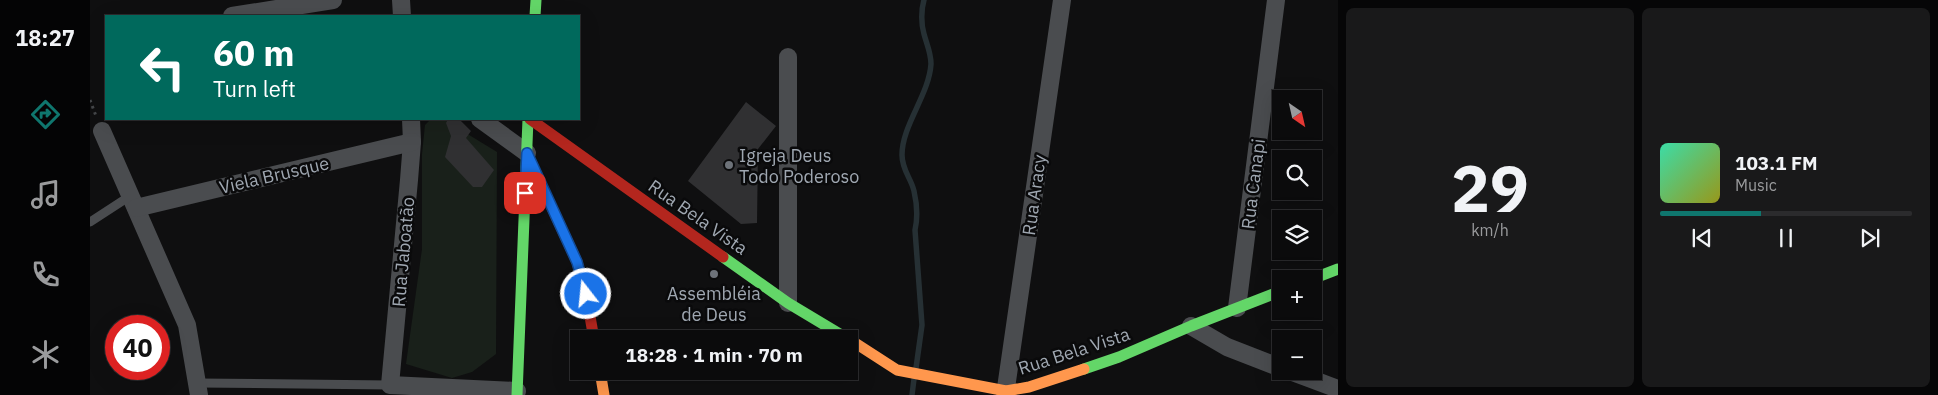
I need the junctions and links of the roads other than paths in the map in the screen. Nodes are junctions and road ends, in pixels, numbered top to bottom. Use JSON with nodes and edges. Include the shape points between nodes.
{"nodes":[{"id":1,"x":333,"y":0,"type":"edge"},
{"id":2,"x":401,"y":0,"type":"edge"},
{"id":3,"x":536,"y":0,"type":"edge"},
{"id":4,"x":1062,"y":0,"type":"edge"},
{"id":5,"x":1276,"y":0,"type":"edge"},
{"id":6,"x":238,"y":15,"type":"edge"},
{"id":7,"x":402,"y":15,"type":"edge"},
{"id":8,"x":535,"y":15,"type":"edge"},
{"id":9,"x":788,"y":57,"type":"dead end"},
{"id":10,"x":411,"y":120,"type":"edge"},
{"id":11,"x":481,"y":120,"type":"edge"},
{"id":12,"x":529,"y":120,"type":"edge"},
{"id":13,"x":530,"y":120,"type":"edge"},
{"id":14,"x":102,"y":131,"type":"dead end"},
{"id":15,"x":412,"y":142,"type":"junction"},
{"id":16,"x":527,"y":153,"type":"junction"},
{"id":17,"x":133,"y":202,"type":"junction"},
{"id":18,"x":90,"y":222,"type":"edge"},
{"id":19,"x":1338,"y":269,"type":"edge"},
{"id":20,"x":1322,"y":275,"type":"edge"},
{"id":21,"x":1272,"y":294,"type":"edge"},
{"id":22,"x":788,"y":303,"type":"junction"},
{"id":23,"x":1237,"y":308,"type":"junction"},
{"id":24,"x":1191,"y":326,"type":"junction"},
{"id":25,"x":592,"y":330,"type":"edge"},
{"id":26,"x":833,"y":330,"type":"edge"},
{"id":27,"x":858,"y":345,"type":"edge"},
{"id":28,"x":1272,"y":365,"type":"edge"},
{"id":29,"x":602,"y":380,"type":"edge"},
{"id":30,"x":1314,"y":380,"type":"edge"},
{"id":31,"x":390,"y":385,"type":"junction"},
{"id":32,"x":198,"y":389,"type":"edge"},
{"id":33,"x":1338,"y":389,"type":"edge"},
{"id":34,"x":517,"y":393,"type":"edge"},
{"id":35,"x":1006,"y":393,"type":"edge"},
{"id":36,"x":604,"y":395,"type":"edge"}],
"edges":[{"from":1,"to":6,"type":"street"},
{"from":2,"to":7,"type":"street"},
{"from":3,"to":8,"type":"street"},
{"from":4,"to":35,"type":"street","name":"Rua Aracy"},
{"from":5,"to":23,"type":"street","name":"Rua Canapi"},
{"from":9,"to":22,"type":"street"},
{"from":10,"to":15,"type":"street","name":"Rua Jaboatão"},
{"from":11,"to":16,"type":"street"},
{"from":12,"to":16,"type":"street"},
{"from":13,"to":22,"type":"street","name":"Rua Bela Vista"},
{"from":14,"to":17,"type":"street"},
{"from":15,"to":17,"type":"street","name":"Viela Brusque"},
{"from":15,"to":31,"type":"street","name":"Rua Jaboatão"},
{"from":16,"to":25,"type":"street","via":[[577,262]]},
{"from":16,"to":34,"type":"street"},
{"from":17,"to":18,"type":"lane"},
{"from":17,"to":32,"type":"street","via":[[187,326]]},
{"from":19,"to":20,"type":"street"},
{"from":21,"to":23,"type":"street","name":"Rua Bela Vista"},
{"from":22,"to":26,"type":"street","name":"Rua Bela Vista"},
{"from":23,"to":24,"type":"street","name":"Rua Bela Vista"},
{"from":24,"to":28,"type":"street","via":[[1227,348]]},
{"from":24,"to":35,"type":"street","name":"Rua Bela Vista","via":[[1119,357]]},
{"from":27,"to":35,"type":"street","name":"Rua Bela Vista","via":[[897,370]]},
{"from":29,"to":36,"type":"street"},
{"from":30,"to":33,"type":"street"},
{"from":31,"to":32,"type":"lane"},
{"from":31,"to":34,"type":"street"}]}
